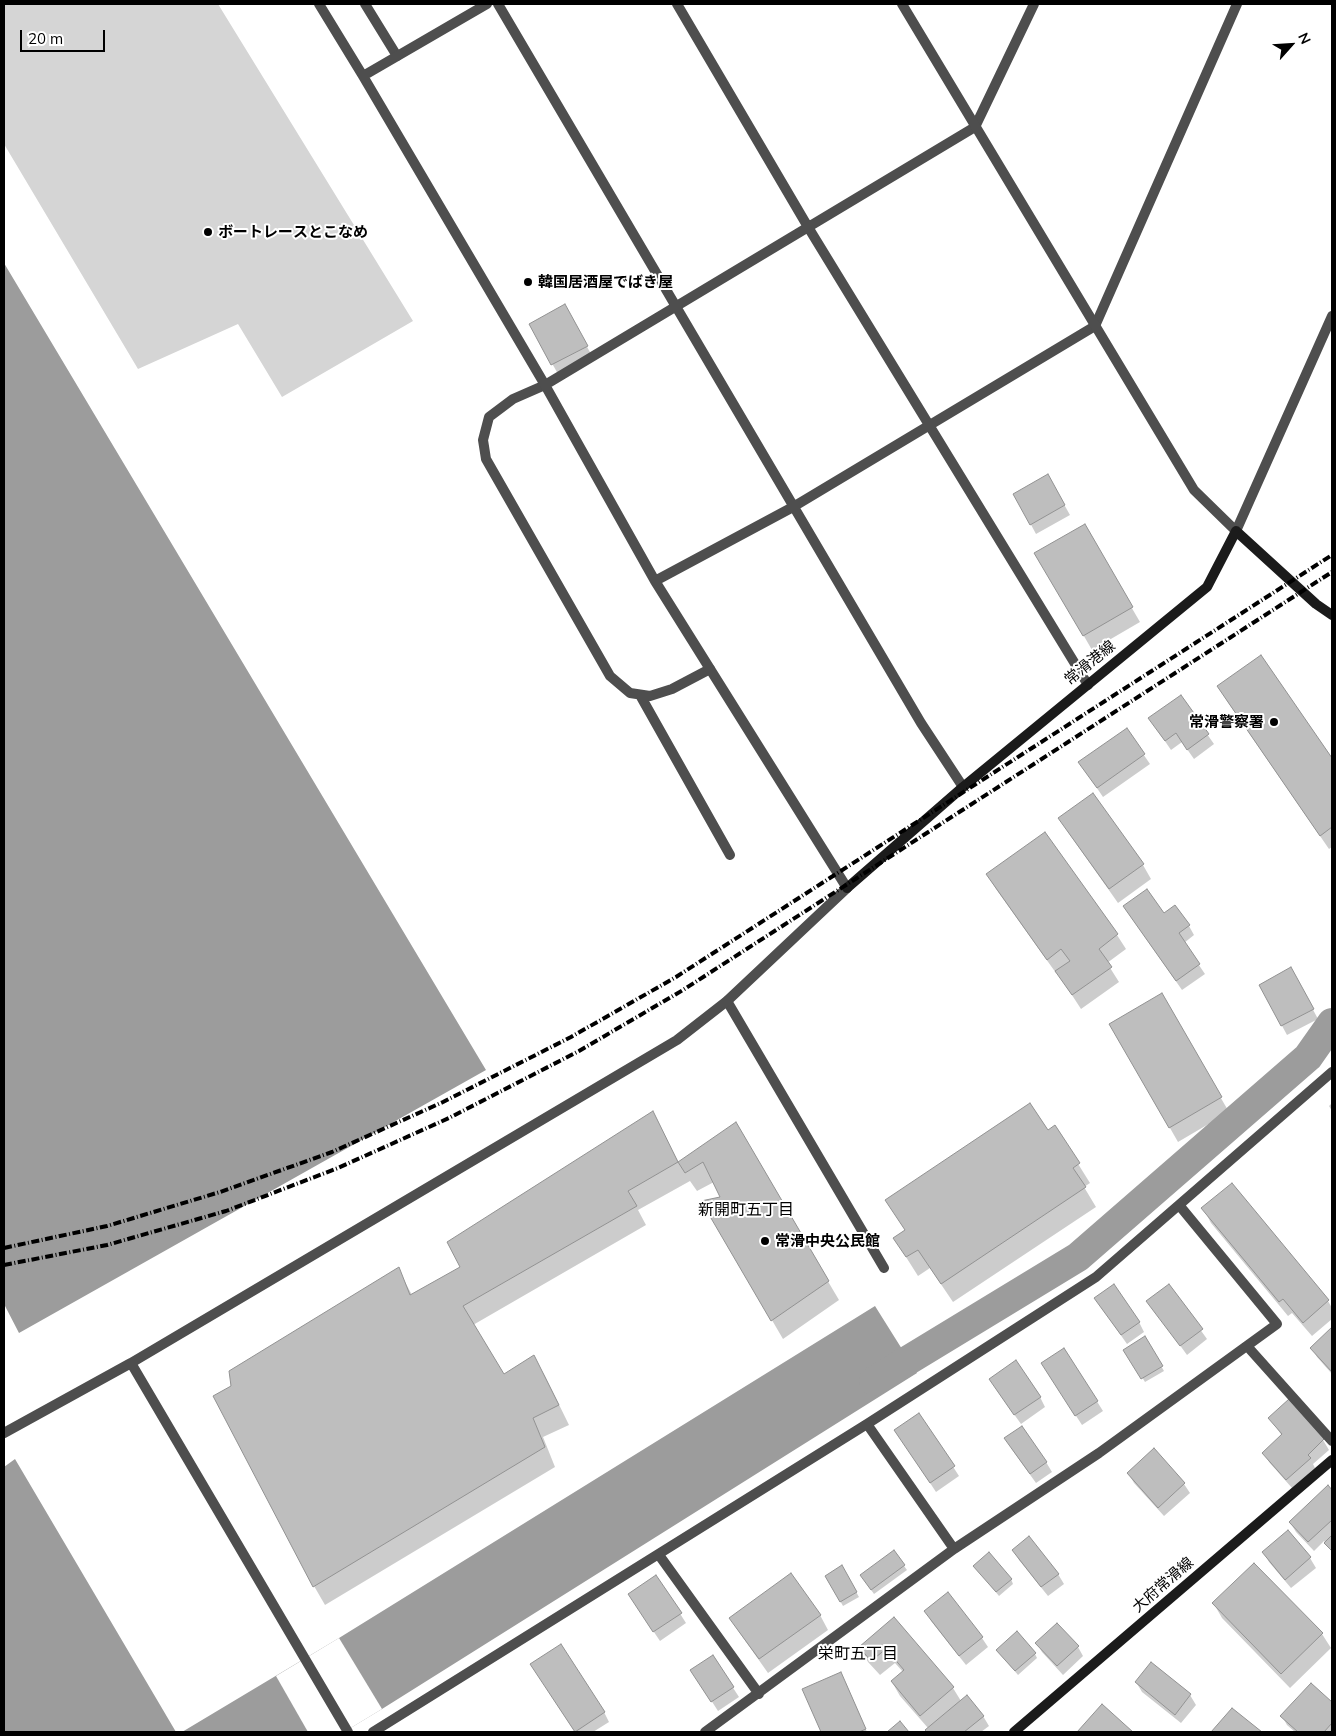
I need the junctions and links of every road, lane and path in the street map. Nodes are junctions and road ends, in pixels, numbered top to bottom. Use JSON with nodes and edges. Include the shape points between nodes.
{"nodes":[{"id":1,"x":319,"y":4,"type":"edge"},
{"id":2,"x":365,"y":4,"type":"edge"},
{"id":3,"x":487,"y":4,"type":"edge"},
{"id":4,"x":498,"y":4,"type":"edge"},
{"id":5,"x":677,"y":4,"type":"edge"},
{"id":6,"x":902,"y":4,"type":"edge"},
{"id":7,"x":1034,"y":4,"type":"edge"},
{"id":8,"x":1237,"y":4,"type":"edge"},
{"id":9,"x":397,"y":56,"type":"junction"},
{"id":10,"x":363,"y":76,"type":"junction"},
{"id":11,"x":975,"y":127,"type":"junction"},
{"id":12,"x":808,"y":227,"type":"junction"},
{"id":13,"x":677,"y":306,"type":"junction"},
{"id":14,"x":1332,"y":316,"type":"edge"},
{"id":15,"x":1095,"y":326,"type":"junction"},
{"id":16,"x":545,"y":385,"type":"junction"},
{"id":17,"x":929,"y":425,"type":"junction"},
{"id":18,"x":793,"y":507,"type":"junction"},
{"id":19,"x":1236,"y":531,"type":"junction"},
{"id":20,"x":655,"y":582,"type":"junction"},
{"id":21,"x":1332,"y":615,"type":"edge"},
{"id":22,"x":710,"y":669,"type":"junction"},
{"id":23,"x":1088,"y":685,"type":"junction"},
{"id":24,"x":640,"y":695,"type":"junction"},
{"id":25,"x":963,"y":787,"type":"junction"},
{"id":26,"x":730,"y":855,"type":"dead end"},
{"id":27,"x":847,"y":888,"type":"junction"},
{"id":28,"x":727,"y":1001,"type":"junction"},
{"id":29,"x":1332,"y":1072,"type":"edge"},
{"id":30,"x":1179,"y":1205,"type":"junction"},
{"id":31,"x":884,"y":1268,"type":"dead end"},
{"id":32,"x":1247,"y":1346,"type":"junction"},
{"id":33,"x":132,"y":1363,"type":"junction"},
{"id":34,"x":867,"y":1424,"type":"junction"},
{"id":35,"x":4,"y":1433,"type":"edge"},
{"id":36,"x":1332,"y":1441,"type":"edge"},
{"id":37,"x":1332,"y":1460,"type":"edge"},
{"id":38,"x":954,"y":1550,"type":"junction"},
{"id":39,"x":659,"y":1554,"type":"junction"},
{"id":40,"x":759,"y":1694,"type":"junction"},
{"id":41,"x":348,"y":1732,"type":"edge"},
{"id":42,"x":373,"y":1732,"type":"edge"},
{"id":43,"x":705,"y":1732,"type":"edge"},
{"id":44,"x":1014,"y":1732,"type":"edge"}],
"edges":[{"from":1,"to":10,"type":"street"},
{"from":2,"to":9,"type":"street"},
{"from":3,"to":9,"type":"street"},
{"from":4,"to":13,"type":"street"},
{"from":5,"to":12,"type":"street"},
{"from":6,"to":11,"type":"street"},
{"from":7,"to":11,"type":"street"},
{"from":8,"to":15,"type":"street"},
{"from":9,"to":10,"type":"street"},
{"from":10,"to":16,"type":"street"},
{"from":11,"to":12,"type":"street"},
{"from":11,"to":15,"type":"street"},
{"from":12,"to":13,"type":"street"},
{"from":12,"to":17,"type":"street"},
{"from":13,"to":16,"type":"street"},
{"from":13,"to":18,"type":"street"},
{"from":14,"to":19,"type":"street"},
{"from":15,"to":17,"type":"street"},
{"from":15,"to":19,"type":"street","via":[[1194,490]]},
{"from":16,"to":20,"type":"street"},
{"from":16,"to":24,"type":"street","via":[[489,417],[483,440],[486,459],[610,676],[630,693]]},
{"from":17,"to":18,"type":"street"},
{"from":17,"to":23,"type":"street"},
{"from":18,"to":20,"type":"street"},
{"from":18,"to":25,"type":"street","via":[[921,724]]},
{"from":19,"to":21,"type":"main road"},
{"from":19,"to":23,"type":"main road","name":"常滑港線","via":[[1207,587]]},
{"from":20,"to":22,"type":"street"},
{"from":22,"to":24,"type":"street","via":[[672,689],[650,696]]},
{"from":22,"to":27,"type":"street"},
{"from":23,"to":25,"type":"main road","name":"常滑港線"},
{"from":24,"to":26,"type":"street"},
{"from":25,"to":27,"type":"main road","name":"常滑港線"},
{"from":27,"to":28,"type":"street"},
{"from":28,"to":31,"type":"street"},
{"from":28,"to":33,"type":"street","via":[[677,1040]]},
{"from":29,"to":30,"type":"street"},
{"from":30,"to":32,"type":"street","via":[[1277,1324]]},
{"from":30,"to":34,"type":"street","via":[[1096,1277]]},
{"from":32,"to":36,"type":"street"},
{"from":32,"to":38,"type":"street","via":[[1099,1453]]},
{"from":33,"to":35,"type":"street"},
{"from":33,"to":41,"type":"street"},
{"from":34,"to":38,"type":"street"},
{"from":34,"to":39,"type":"street"},
{"from":37,"to":44,"type":"main road","name":"大府常滑線"},
{"from":38,"to":40,"type":"street"},
{"from":39,"to":40,"type":"street"},
{"from":39,"to":42,"type":"street"},
{"from":40,"to":43,"type":"street"}]}
